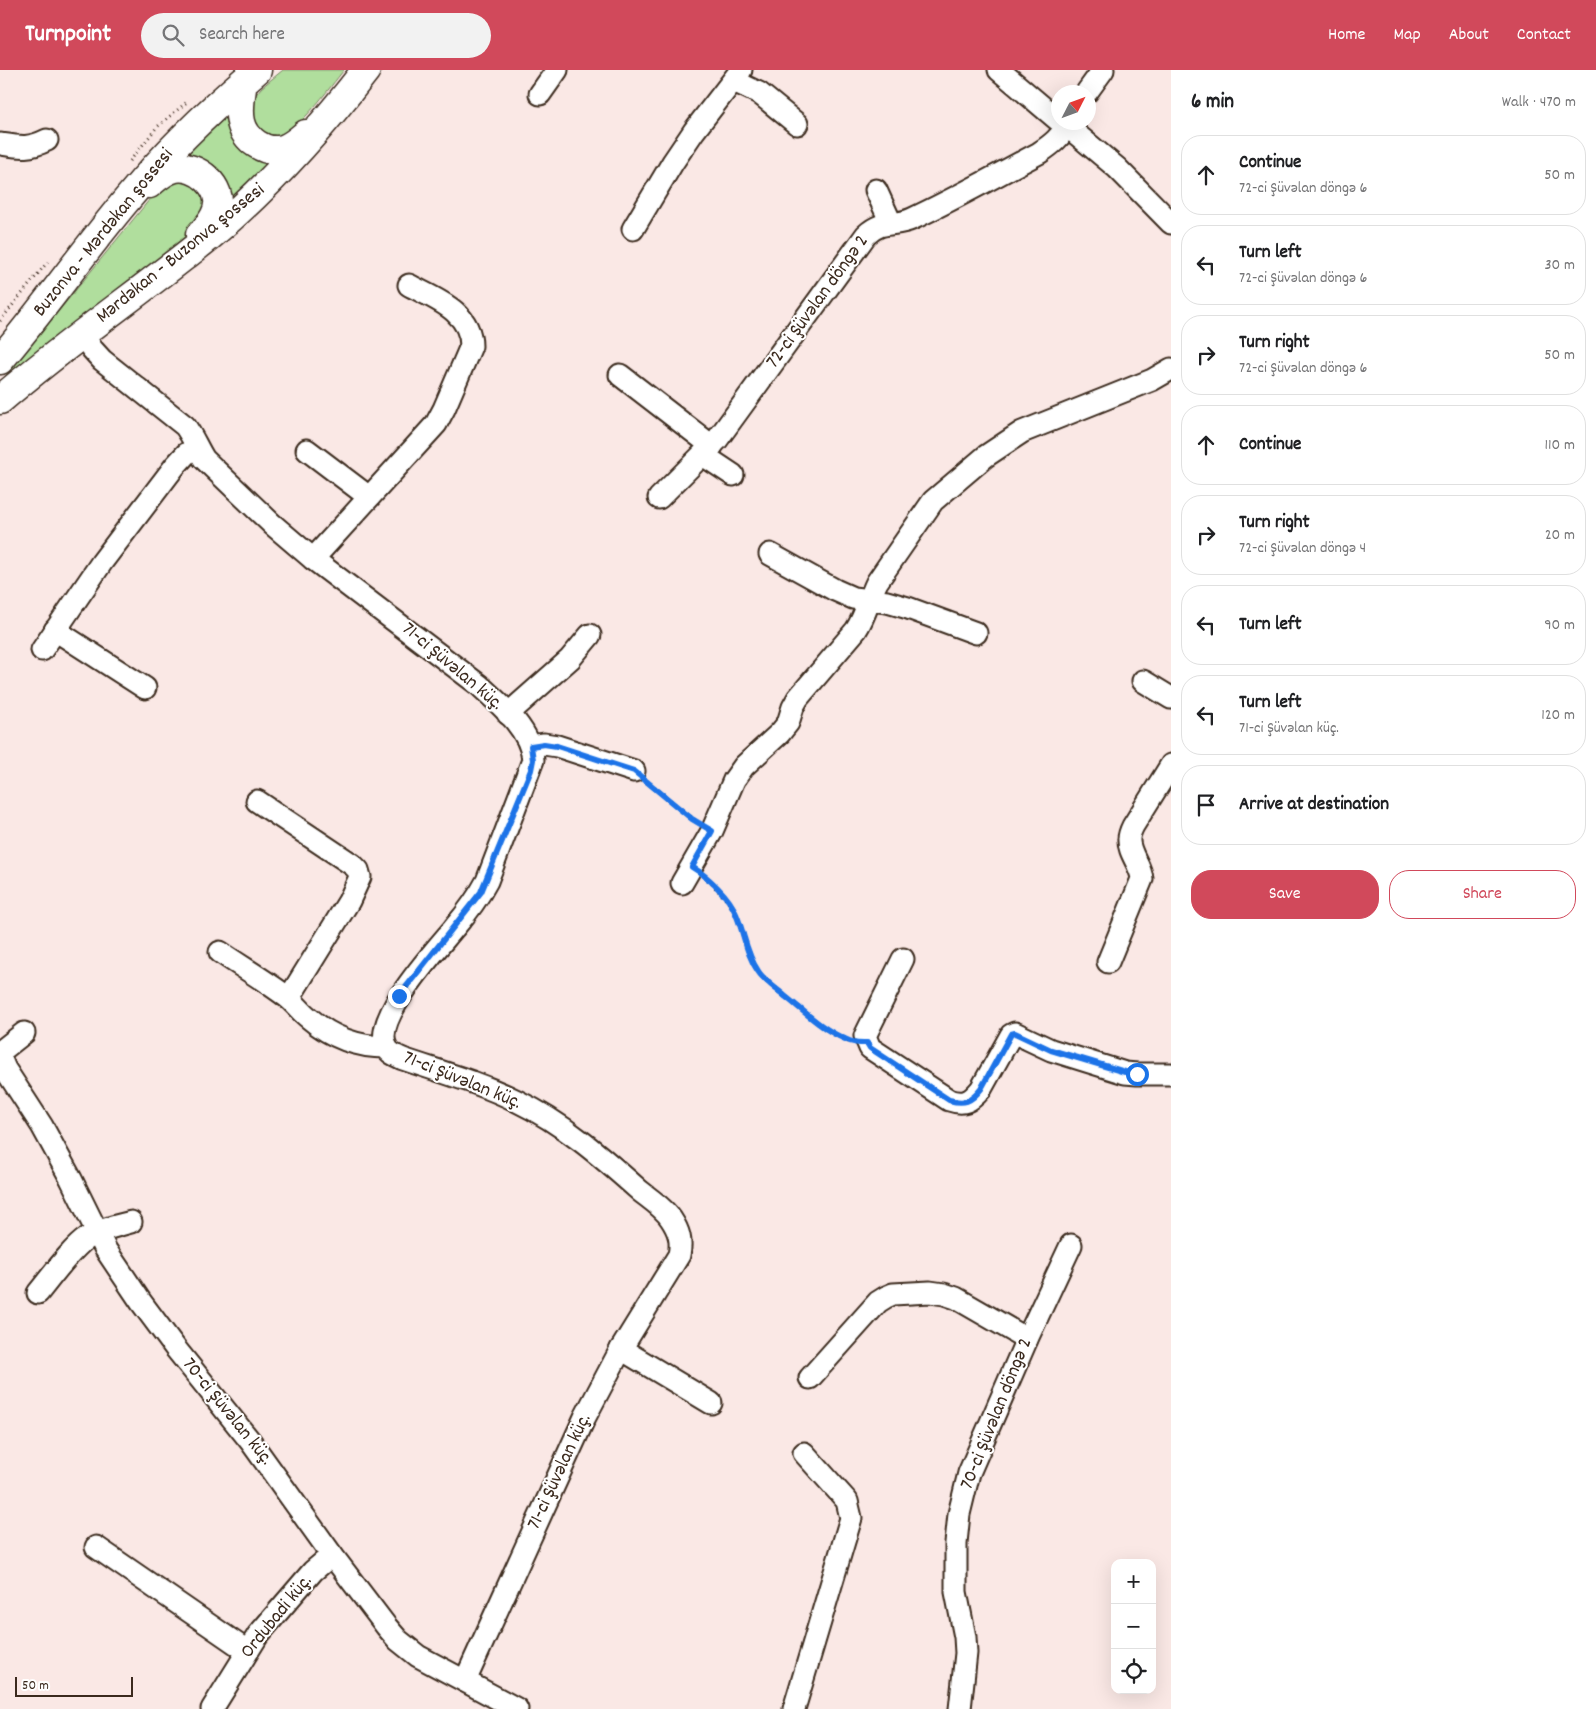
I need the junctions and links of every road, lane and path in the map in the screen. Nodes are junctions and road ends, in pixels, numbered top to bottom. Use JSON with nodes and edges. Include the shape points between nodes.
{"nodes":[{"id":1,"x":366,"y":70,"type":"edge"},
{"id":2,"x":557,"y":70,"type":"edge"},
{"id":3,"x":999,"y":70,"type":"edge"},
{"id":4,"x":1103,"y":70,"type":"edge"},
{"id":5,"x":244,"y":74,"type":"edge"},
{"id":6,"x":738,"y":76,"type":"edge"},
{"id":7,"x":1092,"y":85,"type":"edge"},
{"id":8,"x":540,"y":94,"type":"dead end"},
{"id":9,"x":1051,"y":112,"type":"edge"},
{"id":10,"x":332,"y":113,"type":"junction"},
{"id":11,"x":797,"y":124,"type":"dead end"},
{"id":12,"x":1060,"y":130,"type":"edge"},
{"id":13,"x":1072,"y":130,"type":"edge"},
{"id":14,"x":47,"y":140,"type":"dead end"},
{"id":15,"x":0,"y":145,"type":"edge"},
{"id":16,"x":876,"y":190,"type":"dead end"},
{"id":17,"x":107,"y":223,"type":"junction"},
{"id":18,"x":890,"y":223,"type":"junction"},
{"id":19,"x":1171,"y":223,"type":"edge"},
{"id":20,"x":633,"y":229,"type":"dead end"},
{"id":21,"x":156,"y":279,"type":"junction"},
{"id":22,"x":409,"y":285,"type":"dead end"},
{"id":23,"x":83,"y":334,"type":"junction"},
{"id":24,"x":0,"y":360,"type":"edge"},
{"id":25,"x":1171,"y":369,"type":"edge"},
{"id":26,"x":620,"y":375,"type":"dead end"},
{"id":27,"x":0,"y":400,"type":"edge"},
{"id":28,"x":196,"y":447,"type":"junction"},
{"id":29,"x":307,"y":450,"type":"dead end"},
{"id":30,"x":707,"y":451,"type":"junction"},
{"id":31,"x":733,"y":475,"type":"dead end"},
{"id":32,"x":369,"y":497,"type":"junction"},
{"id":33,"x":659,"y":498,"type":"dead end"},
{"id":34,"x":770,"y":554,"type":"dead end"},
{"id":35,"x":313,"y":559,"type":"junction"},
{"id":36,"x":869,"y":600,"type":"junction"},
{"id":37,"x":55,"y":630,"type":"junction"},
{"id":38,"x":976,"y":633,"type":"dead end"},
{"id":39,"x":590,"y":635,"type":"dead end"},
{"id":40,"x":42,"y":650,"type":"dead end"},
{"id":41,"x":1143,"y":681,"type":"dead end"},
{"id":42,"x":146,"y":688,"type":"dead end"},
{"id":43,"x":1171,"y":698,"type":"edge"},
{"id":44,"x":508,"y":714,"type":"junction"},
{"id":45,"x":531,"y":746,"type":"junction"},
{"id":46,"x":1171,"y":765,"type":"edge"},
{"id":47,"x":634,"y":771,"type":"joint"},
{"id":48,"x":256,"y":800,"type":"dead end"},
{"id":49,"x":712,"y":831,"type":"junction"},
{"id":50,"x":687,"y":875,"type":"joint"},
{"id":51,"x":220,"y":952,"type":"dead end"},
{"id":52,"x":903,"y":959,"type":"dead end"},
{"id":53,"x":1108,"y":962,"type":"dead end"},
{"id":54,"x":289,"y":998,"type":"junction"},
{"id":55,"x":24,"y":1033,"type":"dead end"},
{"id":56,"x":867,"y":1043,"type":"junction"},
{"id":57,"x":386,"y":1047,"type":"junction"},
{"id":58,"x":0,"y":1052,"type":"edge"},
{"id":59,"x":0,"y":1057,"type":"edge"},
{"id":60,"x":1171,"y":1074,"type":"edge"},
{"id":61,"x":132,"y":1222,"type":"dead end"},
{"id":62,"x":97,"y":1233,"type":"junction"},
{"id":63,"x":1072,"y":1246,"type":"dead end"},
{"id":64,"x":38,"y":1293,"type":"dead end"},
{"id":65,"x":1027,"y":1339,"type":"junction"},
{"id":66,"x":621,"y":1349,"type":"junction"},
{"id":67,"x":810,"y":1378,"type":"dead end"},
{"id":68,"x":711,"y":1403,"type":"dead end"},
{"id":69,"x":804,"y":1453,"type":"dead end"},
{"id":70,"x":96,"y":1547,"type":"dead end"},
{"id":71,"x":332,"y":1555,"type":"junction"},
{"id":72,"x":247,"y":1651,"type":"junction"},
{"id":73,"x":465,"y":1681,"type":"junction"},
{"id":74,"x":212,"y":1709,"type":"edge"},
{"id":75,"x":517,"y":1709,"type":"edge"},
{"id":76,"x":794,"y":1709,"type":"edge"},
{"id":77,"x":960,"y":1709,"type":"edge"}],
"edges":[{"from":1,"to":10,"type":"main road","name":"Mərdəkan - Buzonva şossesi"},
{"from":2,"to":8,"type":"street"},
{"from":3,"to":9,"type":"street"},
{"from":4,"to":7,"type":"street"},
{"from":5,"to":10,"type":"main road","via":[[241,124],[248,138],[261,147],[285,149]]},
{"from":5,"to":17,"type":"main road","name":"Buzonva - Mərdəkan şossesi","via":[[150,172]]},
{"from":6,"to":11,"type":"street"},
{"from":6,"to":20,"type":"street","via":[[694,131]]},
{"from":10,"to":21,"type":"main road","name":"Mərdəkan - Buzonva şossesi","via":[[295,156],[251,199]]},
{"from":12,"to":18,"type":"street","name":"72-ci Şüvəlan döngə 2","via":[[1053,144],[1039,153],[910,220]]},
{"from":13,"to":19,"type":"street","via":[[1117,168]]},
{"from":14,"to":15,"type":"street","via":[[33,146]]},
{"from":16,"to":18,"type":"street"},
{"from":17,"to":21,"type":"main road","via":[[160,174],[174,168],[190,168],[202,174],[213,186],[218,197],[218,210],[210,225]]},
{"from":17,"to":24,"type":"main road","name":"Buzonva - Mərdəkan şossesi"},
{"from":18,"to":30,"type":"street","name":"72-ci Şüvəlan döngə 2","via":[[874,228],[866,235]]},
{"from":21,"to":23,"type":"main road","name":"Mərdəkan - Buzonva şossesi"},
{"from":22,"to":32,"type":"street","via":[[454,310],[461,317],[470,346],[436,424]]},
{"from":23,"to":27,"type":"main road","name":"Mərdəkan - Buzonva şossesi"},
{"from":23,"to":28,"type":"street","name":"71-ci Şüvəlan küç.","via":[[102,360],[185,426]]},
{"from":25,"to":36,"type":"street","via":[[1152,380],[1022,432],[986,456],[934,501],[877,582]]},
{"from":26,"to":30,"type":"street"},
{"from":28,"to":35,"type":"street","name":"71-ci Şüvəlan küç.","via":[[204,459]]},
{"from":28,"to":37,"type":"street","via":[[175,466]]},
{"from":29,"to":32,"type":"street"},
{"from":30,"to":31,"type":"street"},
{"from":30,"to":33,"type":"street","name":"72-ci Şüvəlan döngə 2"},
{"from":32,"to":35,"type":"street"},
{"from":34,"to":36,"type":"street","via":[[853,598]]},
{"from":35,"to":44,"type":"street","name":"71-ci Şüvəlan küç.","via":[[479,685]]},
{"from":36,"to":38,"type":"street","via":[[908,608]]},
{"from":36,"to":49,"type":"street","via":[[863,619],[798,698],[780,733],[744,766],[734,780]]},
{"from":37,"to":40,"type":"street"},
{"from":37,"to":42,"type":"street"},
{"from":39,"to":44,"type":"street","via":[[570,660]]},
{"from":41,"to":43,"type":"street"},
{"from":44,"to":45,"type":"street","name":"71-ci Şüvəlan küç."},
{"from":45,"to":47,"type":"street","via":[[557,746]]},
{"from":45,"to":57,"type":"street","name":"71-ci Şüvəlan küç.","via":[[531,770],[487,881],[399,996],[386,1028]]},
{"from":46,"to":53,"type":"street","via":[[1132,826],[1128,838],[1142,879]]},
{"from":47,"to":49,"type":"path","via":[[692,819]]},
{"from":48,"to":54,"type":"street","via":[[353,865],[360,878],[345,909]]},
{"from":49,"to":50,"type":"street"},
{"from":50,"to":56,"type":"path","via":[[704,874],[736,912],[758,972],[829,1032],[846,1040]]},
{"from":51,"to":54,"type":"street"},
{"from":52,"to":56,"type":"street","via":[[865,1036]]},
{"from":54,"to":57,"type":"street","via":[[324,1030],[348,1042]]},
{"from":55,"to":58,"type":"street"},
{"from":56,"to":60,"type":"street","via":[[949,1100],[960,1103],[981,1089],[1011,1034],[1015,1033],[1051,1050],[1125,1072]]},
{"from":57,"to":66,"type":"street","name":"71-ci Şüvəlan küç.","via":[[403,1059],[496,1091],[552,1121],[605,1160],[670,1216],[680,1235],[679,1254]]},
{"from":59,"to":62,"type":"street","name":"70-ci Şüvəlan küç.","via":[[67,1171]]},
{"from":61,"to":62,"type":"street"},
{"from":62,"to":64,"type":"street","via":[[78,1245]]},
{"from":62,"to":71,"type":"street","name":"70-ci Şüvəlan küç.","via":[[159,1327],[251,1442]]},
{"from":63,"to":65,"type":"street","name":"70-ci Şüvəlan döngə 2"},
{"from":65,"to":67,"type":"street","via":[[956,1298],[930,1292],[893,1294],[878,1302]]},
{"from":65,"to":77,"type":"street","name":"70-ci Şüvəlan döngə 2","via":[[972,1464],[960,1514],[955,1576],[966,1653]]},
{"from":66,"to":68,"type":"street"},
{"from":66,"to":73,"type":"street","name":"71-ci Şüvəlan küç.","via":[[585,1416]]},
{"from":69,"to":76,"type":"street","via":[[847,1501],[851,1518]]},
{"from":70,"to":72,"type":"street"},
{"from":71,"to":72,"type":"street","name":"Ordubadi küç.","via":[[306,1579]]},
{"from":71,"to":73,"type":"street","name":"70-ci Şüvəlan küç.","via":[[398,1640],[418,1656]]},
{"from":72,"to":74,"type":"street","name":"Ordubadi küç."},
{"from":73,"to":75,"type":"street","name":"70-ci Şüvəlan küç."}]}
